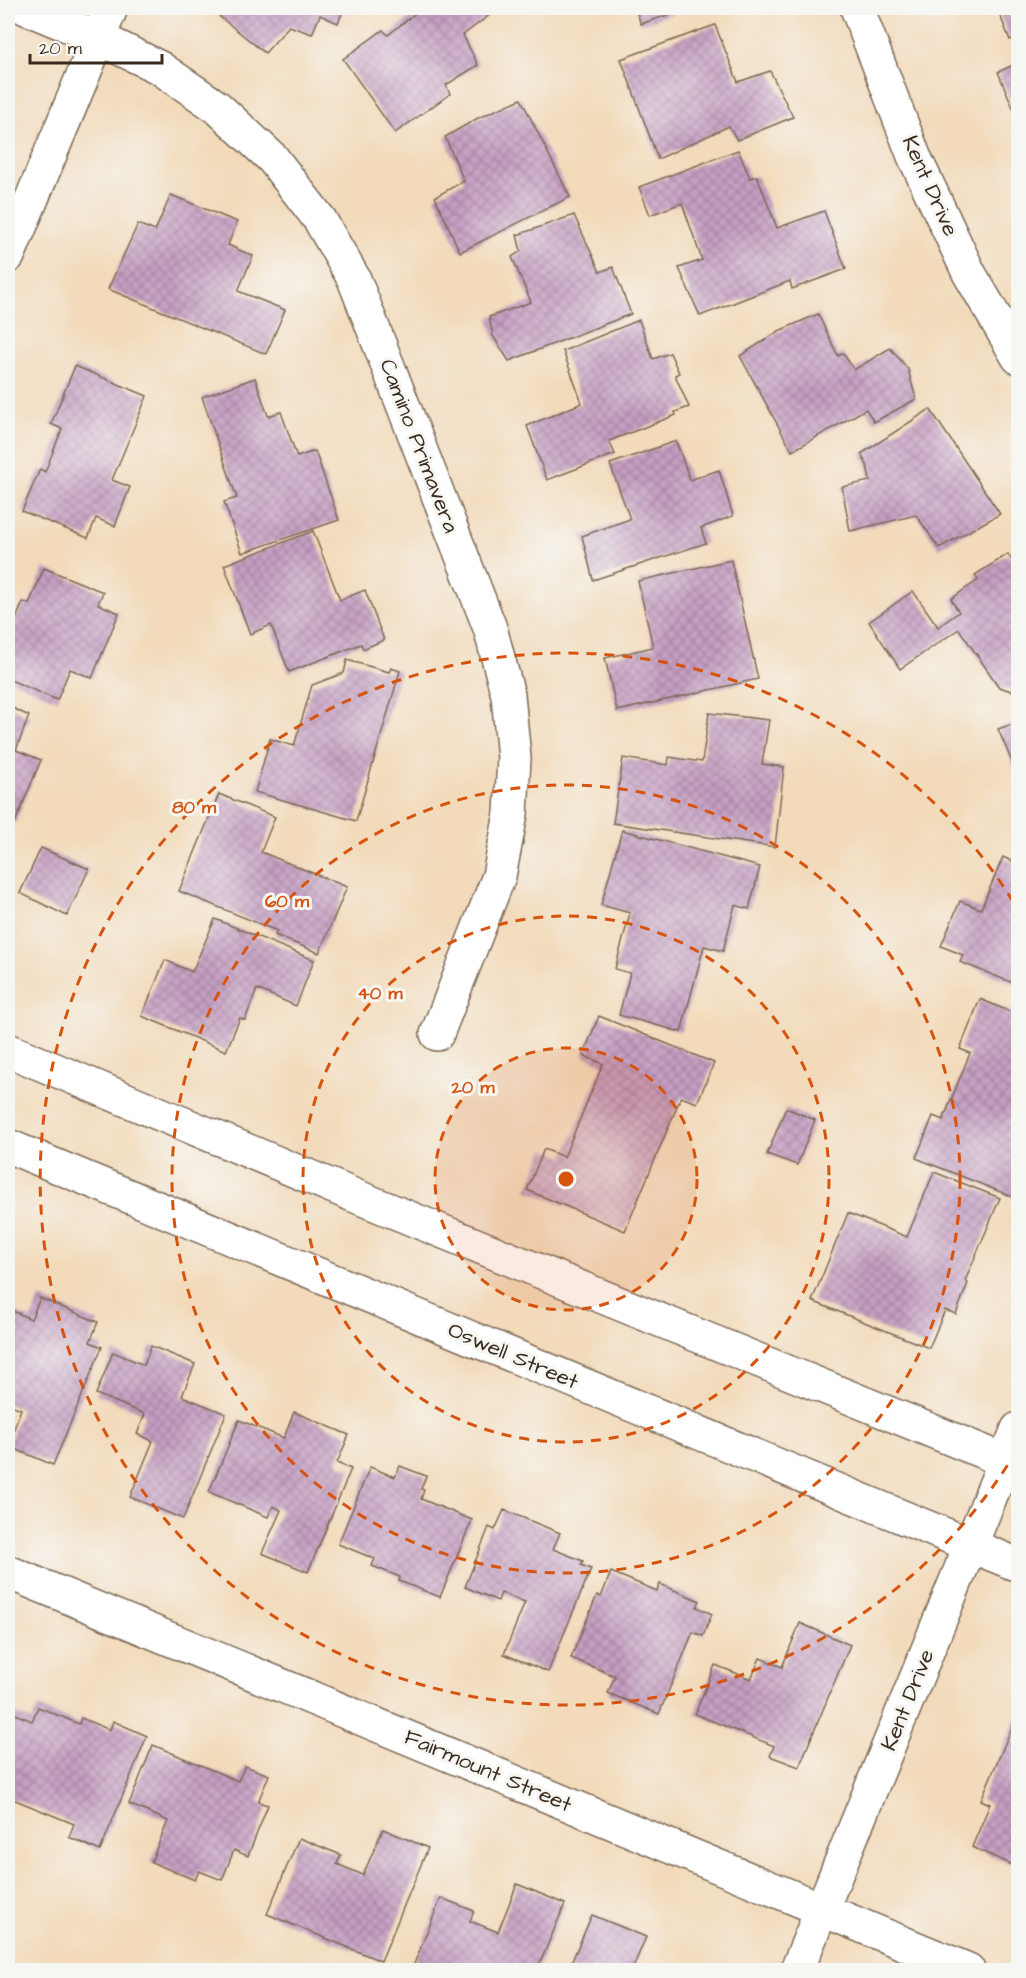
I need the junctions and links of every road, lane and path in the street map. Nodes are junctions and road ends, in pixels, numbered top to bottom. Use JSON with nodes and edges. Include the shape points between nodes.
{"nodes":[{"id":1,"x":26,"y":8,"type":"edge"},
{"id":2,"x":111,"y":8,"type":"edge"},
{"id":3,"x":857,"y":8,"type":"edge"},
{"id":4,"x":99,"y":38,"type":"junction"},
{"id":5,"x":8,"y":256,"type":"edge"},
{"id":6,"x":1018,"y":357,"type":"edge"},
{"id":7,"x":437,"y":1034,"type":"dead end"},
{"id":8,"x":8,"y":1050,"type":"edge"},
{"id":9,"x":8,"y":1146,"type":"edge"},
{"id":10,"x":1018,"y":1429,"type":"edge"},
{"id":11,"x":1012,"y":1463,"type":"edge"},
{"id":12,"x":971,"y":1545,"type":"junction"},
{"id":13,"x":1018,"y":1565,"type":"edge"},
{"id":14,"x":8,"y":1572,"type":"edge"},
{"id":15,"x":822,"y":1909,"type":"junction"},
{"id":16,"x":797,"y":1971,"type":"edge"},
{"id":17,"x":968,"y":1971,"type":"edge"}],
"edges":[{"from":1,"to":4,"type":"street","name":"Camino Primavera"},
{"from":2,"to":4,"type":"street"},
{"from":3,"to":6,"type":"street","name":"Kent Drive","via":[[914,156],[969,273]]},
{"from":4,"to":5,"type":"street"},
{"from":4,"to":7,"type":"street","name":"Camino Primavera","via":[[160,68],[217,107],[273,159],[320,220],[354,279],[490,628],[508,695],[514,758],[511,814],[495,886]]},
{"from":8,"to":11,"type":"street","via":[[352,1195]]},
{"from":9,"to":12,"type":"street","name":"Oswell Street"},
{"from":10,"to":11,"type":"street","name":"Kent Drive"},
{"from":11,"to":12,"type":"street","name":"Kent Drive"},
{"from":12,"to":13,"type":"street","name":"Oswell Street"},
{"from":12,"to":15,"type":"street","name":"Kent Drive"},
{"from":14,"to":15,"type":"street","name":"Fairmount Street"},
{"from":15,"to":16,"type":"street","name":"Kent Drive"},
{"from":15,"to":17,"type":"street","name":"Fairmount Street"}]}
